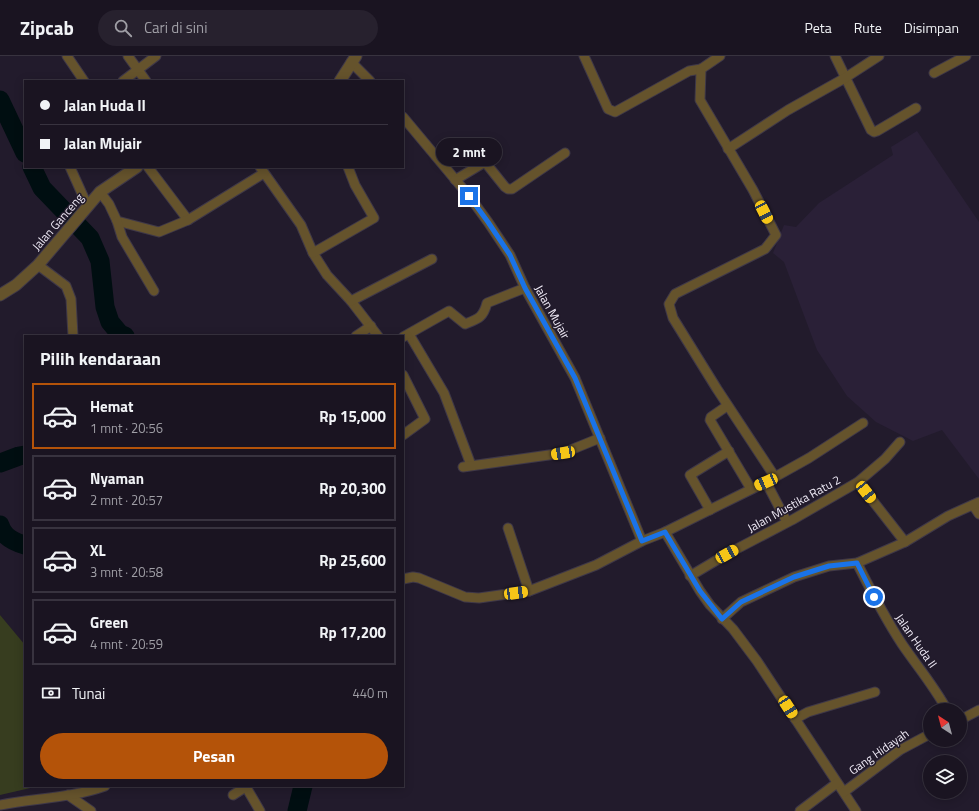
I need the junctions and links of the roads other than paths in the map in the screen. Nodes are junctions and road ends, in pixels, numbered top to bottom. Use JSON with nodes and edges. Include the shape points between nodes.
{"nodes":[{"id":1,"x":67,"y":56,"type":"edge"},
{"id":2,"x":128,"y":56,"type":"edge"},
{"id":3,"x":156,"y":56,"type":"edge"},
{"id":4,"x":584,"y":56,"type":"edge"},
{"id":5,"x":720,"y":56,"type":"edge"},
{"id":6,"x":835,"y":56,"type":"edge"},
{"id":7,"x":879,"y":56,"type":"edge"},
{"id":8,"x":966,"y":56,"type":"edge"},
{"id":9,"x":354,"y":59,"type":"edge"},
{"id":10,"x":710,"y":59,"type":"edge"},
{"id":11,"x":701,"y":69,"type":"junction"},
{"id":12,"x":139,"y":70,"type":"junction"},
{"id":13,"x":934,"y":73,"type":"dead end"},
{"id":14,"x":845,"y":78,"type":"junction"},
{"id":15,"x":83,"y":80,"type":"edge"},
{"id":16,"x":124,"y":80,"type":"edge"},
{"id":17,"x":145,"y":80,"type":"edge"},
{"id":18,"x":341,"y":80,"type":"edge"},
{"id":19,"x":369,"y":80,"type":"edge"},
{"id":20,"x":916,"y":108,"type":"dead end"},
{"id":21,"x":404,"y":118,"type":"edge"},
{"id":22,"x":728,"y":148,"type":"junction"},
{"id":23,"x":565,"y":153,"type":"dead end"},
{"id":24,"x":70,"y":168,"type":"edge"},
{"id":25,"x":135,"y":168,"type":"edge"},
{"id":26,"x":149,"y":168,"type":"edge"},
{"id":27,"x":348,"y":168,"type":"edge"},
{"id":28,"x":262,"y":170,"type":"edge"},
{"id":29,"x":455,"y":180,"type":"junction"},
{"id":30,"x":100,"y":192,"type":"junction"},
{"id":31,"x":88,"y":207,"type":"junction"},
{"id":32,"x":188,"y":220,"type":"junction"},
{"id":33,"x":117,"y":221,"type":"junction"},
{"id":34,"x":314,"y":253,"type":"junction"},
{"id":35,"x":432,"y":259,"type":"dead end"},
{"id":36,"x":38,"y":265,"type":"junction"},
{"id":37,"x":525,"y":288,"type":"junction"},
{"id":38,"x":154,"y":291,"type":"dead end"},
{"id":39,"x":0,"y":295,"type":"edge"},
{"id":40,"x":351,"y":301,"type":"junction"},
{"id":41,"x":370,"y":326,"type":"junction"},
{"id":42,"x":73,"y":335,"type":"edge"},
{"id":43,"x":357,"y":335,"type":"edge"},
{"id":44,"x":377,"y":335,"type":"edge"},
{"id":45,"x":406,"y":335,"type":"edge"},
{"id":46,"x":404,"y":377,"type":"edge"},
{"id":47,"x":727,"y":406,"type":"junction"},
{"id":48,"x":863,"y":423,"type":"dead end"},
{"id":49,"x":404,"y":434,"type":"edge"},
{"id":50,"x":600,"y":438,"type":"junction"},
{"id":51,"x":900,"y":442,"type":"dead end"},
{"id":52,"x":728,"y":451,"type":"junction"},
{"id":53,"x":775,"y":477,"type":"junction"},
{"id":54,"x":766,"y":482,"type":"junction"},
{"id":55,"x":858,"y":482,"type":"junction"},
{"id":56,"x":751,"y":489,"type":"junction"},
{"id":57,"x":976,"y":504,"type":"edge"},
{"id":58,"x":710,"y":510,"type":"junction"},
{"id":59,"x":979,"y":514,"type":"edge"},
{"id":60,"x":787,"y":522,"type":"junction"},
{"id":61,"x":508,"y":528,"type":"dead end"},
{"id":62,"x":665,"y":532,"type":"junction"},
{"id":63,"x":642,"y":541,"type":"junction"},
{"id":64,"x":905,"y":542,"type":"junction"},
{"id":65,"x":857,"y":563,"type":"junction"},
{"id":66,"x":690,"y":576,"type":"junction"},
{"id":67,"x":404,"y":579,"type":"edge"},
{"id":68,"x":529,"y":591,"type":"junction"},
{"id":69,"x":722,"y":619,"type":"junction"},
{"id":70,"x":875,"y":692,"type":"dead end"},
{"id":71,"x":943,"y":703,"type":"edge"},
{"id":72,"x":979,"y":710,"type":"edge"},
{"id":73,"x":967,"y":716,"type":"edge"},
{"id":74,"x":795,"y":719,"type":"junction"},
{"id":75,"x":923,"y":738,"type":"edge"},
{"id":76,"x":837,"y":783,"type":"junction"},
{"id":77,"x":101,"y":787,"type":"edge"},
{"id":78,"x":244,"y":787,"type":"edge"},
{"id":79,"x":844,"y":792,"type":"junction"},
{"id":80,"x":68,"y":795,"type":"junction"},
{"id":81,"x":233,"y":795,"type":"dead end"},
{"id":82,"x":0,"y":806,"type":"edge"},
{"id":83,"x":91,"y":811,"type":"edge"},
{"id":84,"x":260,"y":811,"type":"edge"},
{"id":85,"x":800,"y":811,"type":"edge"},
{"id":86,"x":856,"y":811,"type":"edge"}],
"edges":[{"from":1,"to":15,"type":"street"},
{"from":2,"to":12,"type":"street"},
{"from":3,"to":12,"type":"street"},
{"from":4,"to":11,"type":"street","via":[[608,109],[615,112],[689,71]]},
{"from":5,"to":10,"type":"street"},
{"from":6,"to":14,"type":"street"},
{"from":7,"to":14,"type":"street"},
{"from":8,"to":13,"type":"street"},
{"from":9,"to":18,"type":"street"},
{"from":9,"to":19,"type":"street"},
{"from":10,"to":11,"type":"street"},
{"from":11,"to":22,"type":"street","via":[[700,100]]},
{"from":12,"to":16,"type":"street"},
{"from":12,"to":17,"type":"street"},
{"from":14,"to":20,"type":"street","via":[[874,132]]},
{"from":14,"to":22,"type":"street"},
{"from":21,"to":29,"type":"street","name":"Jalan Mujair"},
{"from":22,"to":47,"type":"street","via":[[776,235],[765,249],[675,294],[669,304],[673,318]]},
{"from":23,"to":29,"type":"street","via":[[508,189],[485,162]]},
{"from":24,"to":31,"type":"street"},
{"from":25,"to":30,"type":"street","name":"Jalan Ganceng"},
{"from":26,"to":32,"type":"street"},
{"from":27,"to":34,"type":"street","via":[[374,218]]},
{"from":28,"to":32,"type":"street"},
{"from":28,"to":34,"type":"street","via":[[301,225]]},
{"from":29,"to":37,"type":"street","name":"Jalan Mujair","via":[[493,228],[510,255]]},
{"from":30,"to":31,"type":"street","name":"Jalan Ganceng"},
{"from":30,"to":33,"type":"street"},
{"from":31,"to":36,"type":"street","name":"Jalan Ganceng"},
{"from":32,"to":33,"type":"street","via":[[159,232]]},
{"from":33,"to":38,"type":"street","via":[[122,237]]},
{"from":34,"to":40,"type":"street","via":[[327,275]]},
{"from":35,"to":40,"type":"street"},
{"from":36,"to":39,"type":"street","name":"Jalan Ganceng","via":[[16,285]]},
{"from":36,"to":42,"type":"street","via":[[66,286],[71,299]]},
{"from":37,"to":45,"type":"street","via":[[487,303],[485,311],[478,319],[465,324],[449,311]]},
{"from":37,"to":50,"type":"street","name":"Jalan Mujair","via":[[575,378]]},
{"from":40,"to":41,"type":"street"},
{"from":41,"to":43,"type":"street"},
{"from":41,"to":44,"type":"street"},
{"from":45,"to":50,"type":"street","via":[[444,393],[467,466],[563,453]]},
{"from":46,"to":49,"type":"street","via":[[425,419]]},
{"from":47,"to":52,"type":"street","via":[[710,420]]},
{"from":47,"to":53,"type":"street"},
{"from":48,"to":53,"type":"street"},
{"from":50,"to":63,"type":"street","name":"Jalan Mujair"},
{"from":51,"to":55,"type":"street","name":"Jalan Mustika Ratu 2"},
{"from":52,"to":56,"type":"street"},
{"from":52,"to":58,"type":"street","via":[[690,475]]},
{"from":53,"to":54,"type":"street"},
{"from":54,"to":56,"type":"street"},
{"from":54,"to":60,"type":"street"},
{"from":55,"to":60,"type":"street","name":"Jalan Mustika Ratu 2"},
{"from":55,"to":64,"type":"street"},
{"from":56,"to":58,"type":"street"},
{"from":57,"to":59,"type":"street"},
{"from":57,"to":64,"type":"street","via":[[948,516]]},
{"from":58,"to":62,"type":"street"},
{"from":60,"to":66,"type":"street","name":"Jalan Mustika Ratu 2"},
{"from":61,"to":68,"type":"street"},
{"from":62,"to":63,"type":"street"},
{"from":62,"to":66,"type":"street"},
{"from":63,"to":68,"type":"street","via":[[596,564]]},
{"from":64,"to":65,"type":"street"},
{"from":65,"to":69,"type":"street","via":[[829,566],[794,577],[741,602]]},
{"from":65,"to":71,"type":"street","name":"Jalan Huda II","via":[[884,617]]},
{"from":66,"to":69,"type":"street"},
{"from":67,"to":68,"type":"street","via":[[419,578],[465,597],[479,598]]},
{"from":69,"to":74,"type":"street","via":[[733,629],[757,661]]},
{"from":70,"to":74,"type":"street","via":[[808,712]]},
{"from":72,"to":73,"type":"street"},
{"from":74,"to":76,"type":"street"},
{"from":75,"to":79,"type":"street","name":"Gang Hidayah","via":[[900,750]]},
{"from":76,"to":79,"type":"street"},
{"from":76,"to":85,"type":"street"},
{"from":77,"to":80,"type":"street"},
{"from":78,"to":81,"type":"street"},
{"from":78,"to":84,"type":"street"},
{"from":79,"to":86,"type":"street"},
{"from":80,"to":82,"type":"street","via":[[18,801]]},
{"from":80,"to":83,"type":"street"}]}
